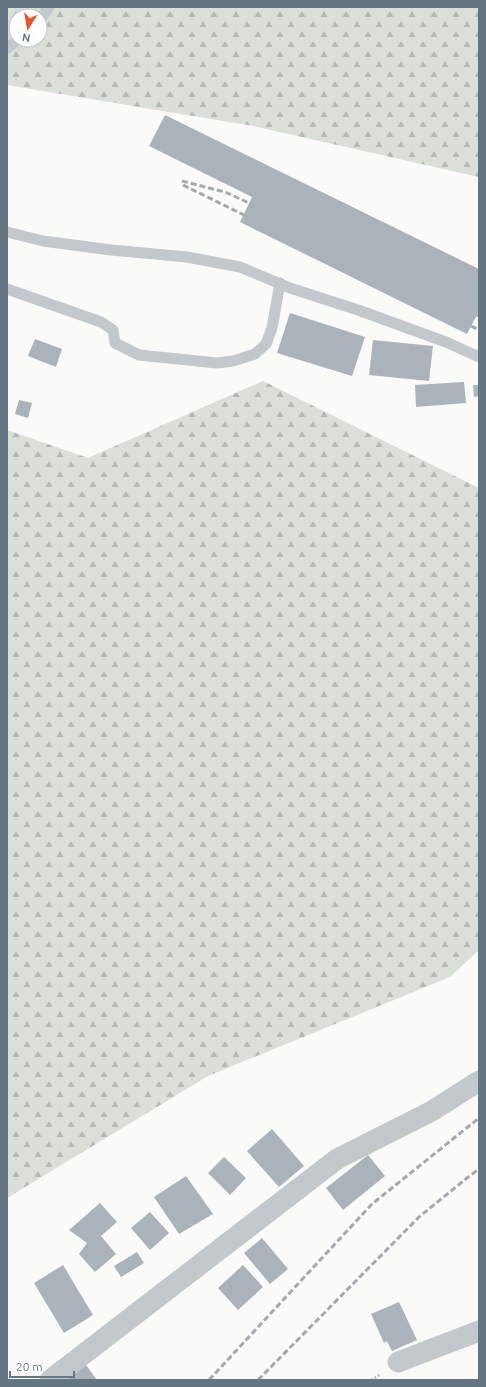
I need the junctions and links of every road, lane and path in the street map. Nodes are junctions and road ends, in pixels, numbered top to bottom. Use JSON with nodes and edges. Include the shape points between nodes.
{"nodes":[{"id":1,"x":7,"y":232,"type":"edge"},
{"id":2,"x":280,"y":283,"type":"junction"},
{"id":3,"x":7,"y":289,"type":"edge"},
{"id":4,"x":479,"y":357,"type":"edge"},
{"id":5,"x":479,"y":1081,"type":"edge"},
{"id":6,"x":479,"y":1331,"type":"edge"},
{"id":7,"x":398,"y":1362,"type":"dead end"},
{"id":8,"x":50,"y":1380,"type":"edge"}],
"edges":[{"from":1,"to":2,"type":"lane","via":[[43,241],[187,257],[225,264],[240,267]]},
{"from":2,"to":3,"type":"lane","via":[[272,328],[266,344],[255,354],[217,363],[139,355],[115,343],[113,330],[101,322]]},
{"from":2,"to":4,"type":"lane","via":[[446,342]]},
{"from":5,"to":8,"type":"street","via":[[432,1111],[337,1159]]},
{"from":6,"to":7,"type":"street"}]}
